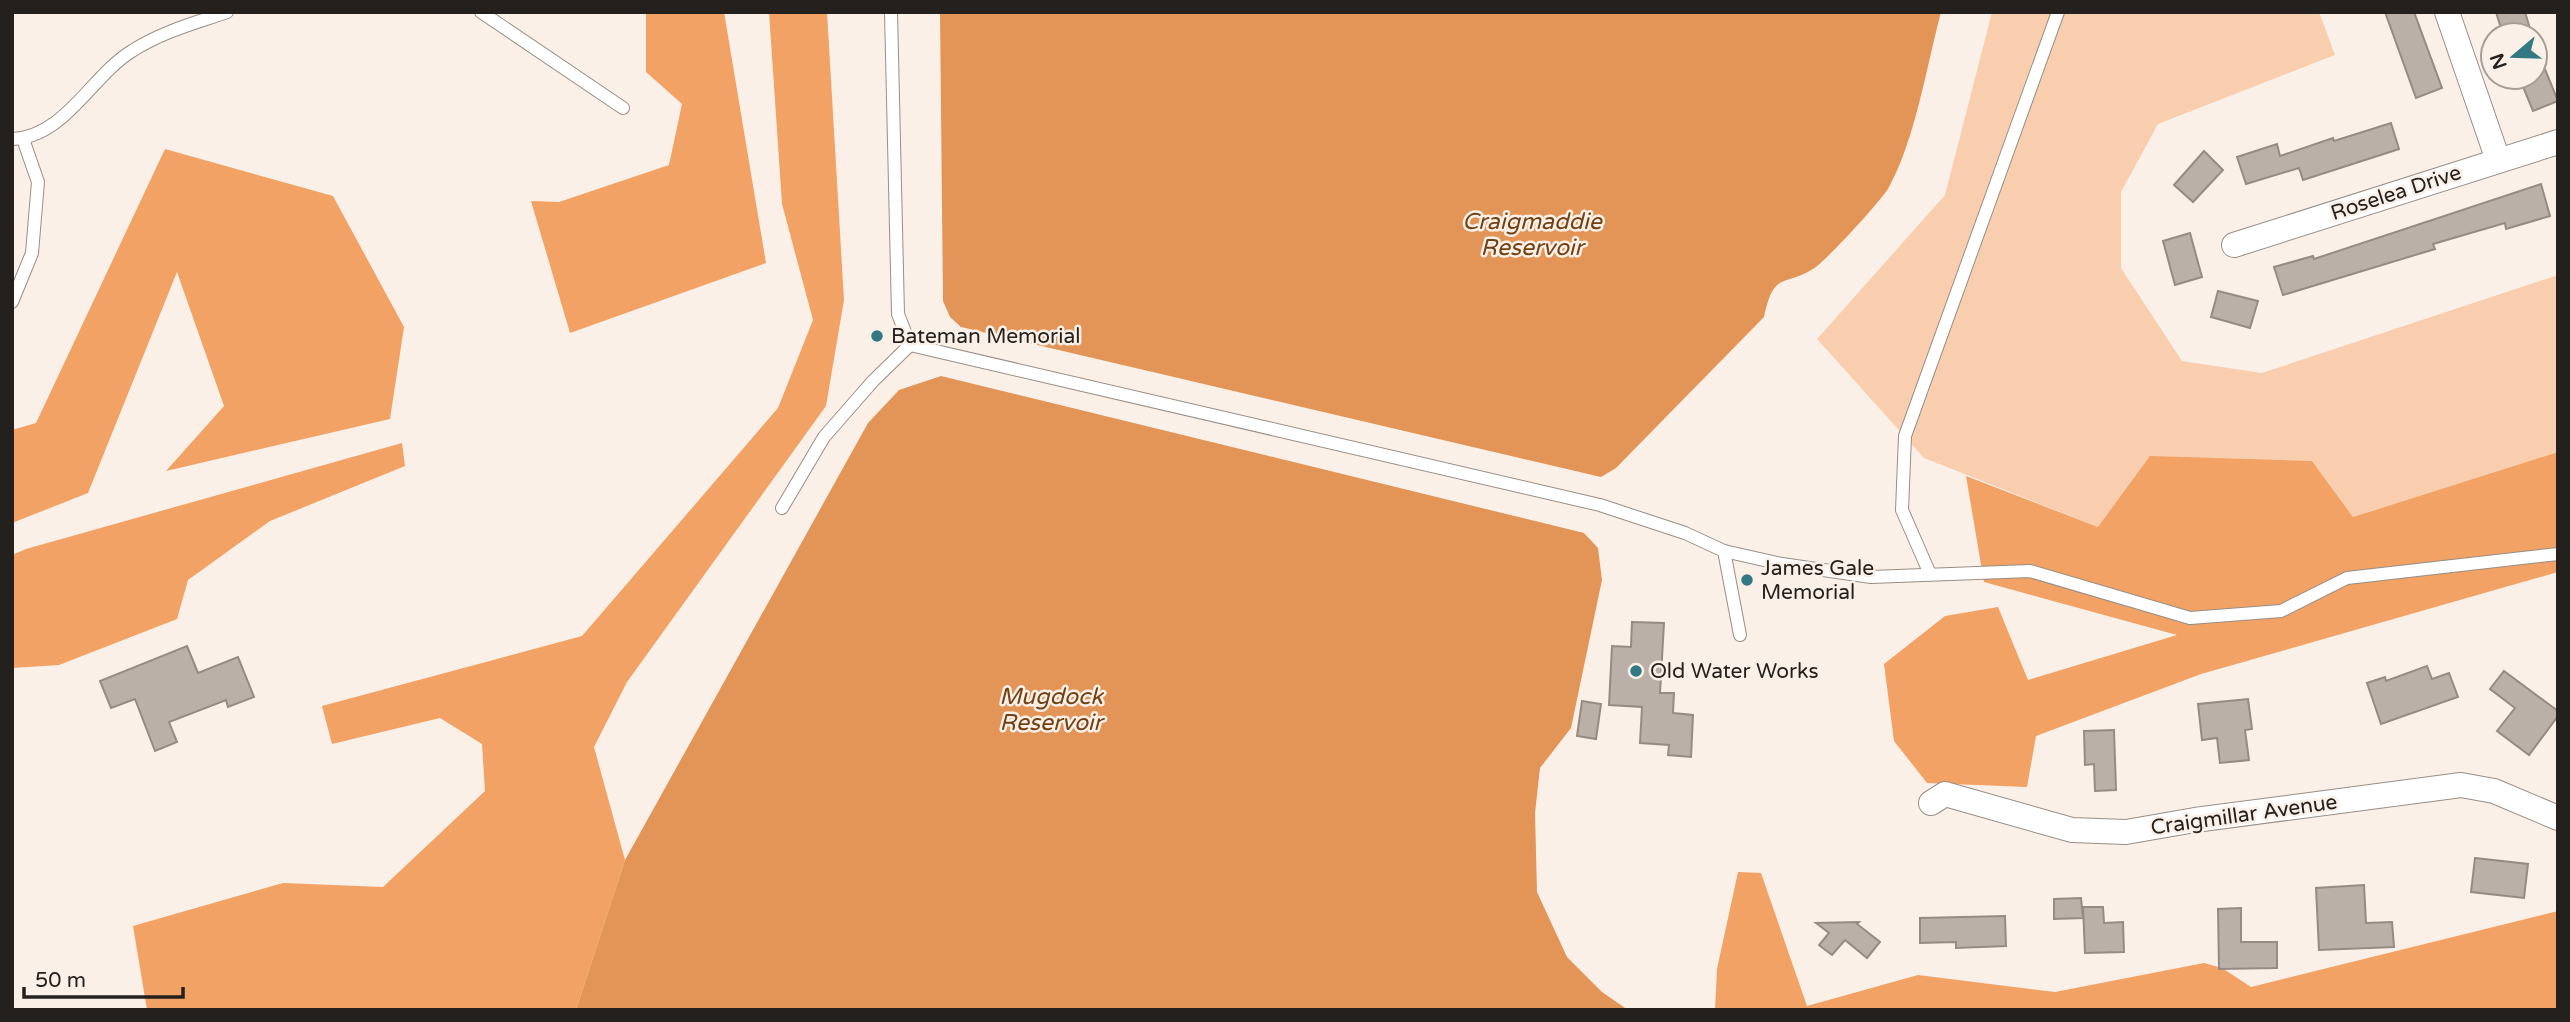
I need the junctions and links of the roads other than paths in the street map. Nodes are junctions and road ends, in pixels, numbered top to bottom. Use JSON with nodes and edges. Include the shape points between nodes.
{"nodes":[{"id":1,"x":227,"y":12,"type":"edge"},
{"id":2,"x":481,"y":12,"type":"edge"},
{"id":3,"x":891,"y":12,"type":"edge"},
{"id":4,"x":2058,"y":12,"type":"edge"},
{"id":5,"x":2447,"y":12,"type":"edge"},
{"id":6,"x":623,"y":108,"type":"dead end"},
{"id":7,"x":18,"y":139,"type":"edge"},
{"id":8,"x":2558,"y":142,"type":"edge"},
{"id":9,"x":2498,"y":160,"type":"junction"},
{"id":10,"x":2234,"y":245,"type":"dead end"},
{"id":11,"x":12,"y":302,"type":"edge"},
{"id":12,"x":910,"y":345,"type":"junction"},
{"id":13,"x":782,"y":508,"type":"dead end"},
{"id":14,"x":1724,"y":551,"type":"junction"},
{"id":15,"x":2558,"y":554,"type":"edge"},
{"id":16,"x":1930,"y":575,"type":"junction"},
{"id":17,"x":1740,"y":635,"type":"dead end"},
{"id":18,"x":1931,"y":803,"type":"dead end"},
{"id":19,"x":2558,"y":818,"type":"edge"}],
"edges":[{"from":1,"to":7,"type":"lane","via":[[131,51],[62,118]]},
{"from":2,"to":6,"type":"lane"},
{"from":3,"to":12,"type":"lane","via":[[898,314]]},
{"from":4,"to":16,"type":"lane","via":[[1905,436],[1902,510]]},
{"from":5,"to":9,"type":"street"},
{"from":7,"to":11,"type":"lane","via":[[38,182],[32,253]]},
{"from":8,"to":9,"type":"street","name":"Roselea Drive"},
{"from":9,"to":10,"type":"street","name":"Roselea Drive"},
{"from":12,"to":13,"type":"lane","via":[[824,437]]},
{"from":12,"to":14,"type":"lane","via":[[1600,505]]},
{"from":14,"to":16,"type":"lane","via":[[1871,577]]},
{"from":14,"to":17,"type":"lane"},
{"from":15,"to":16,"type":"lane","via":[[2347,578],[2281,611],[2190,618],[2030,571]]},
{"from":18,"to":19,"type":"street","name":"Craigmillar Avenue","via":[[1945,794],[2072,830],[2126,832],[2461,785],[2494,791]]}]}
